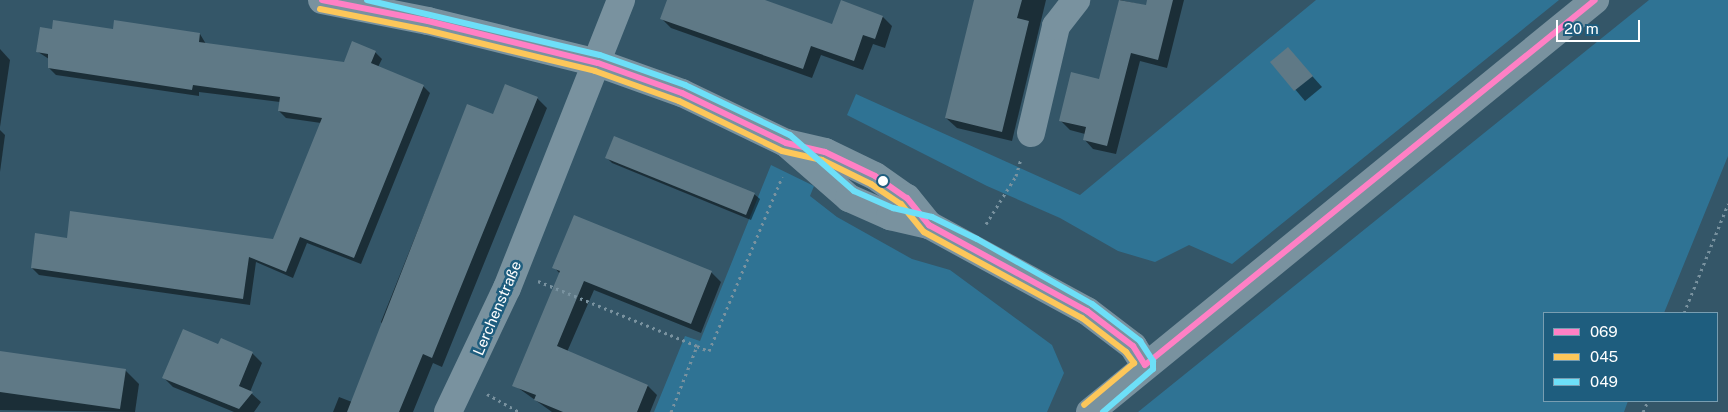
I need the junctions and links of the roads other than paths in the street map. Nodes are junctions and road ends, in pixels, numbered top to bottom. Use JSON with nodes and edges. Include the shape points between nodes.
{"nodes":[{"id":1,"x":322,"y":0,"type":"edge"},
{"id":2,"x":621,"y":0,"type":"edge"},
{"id":3,"x":1076,"y":0,"type":"edge"},
{"id":4,"x":1595,"y":0,"type":"edge"},
{"id":5,"x":598,"y":63,"type":"junction"},
{"id":6,"x":1030,"y":133,"type":"road end"},
{"id":7,"x":1146,"y":365,"type":"junction"},
{"id":8,"x":448,"y":412,"type":"edge"},
{"id":9,"x":1090,"y":412,"type":"edge"}],
"edges":[{"from":1,"to":5,"type":"street","via":[[428,21]]},
{"from":2,"to":5,"type":"street","name":"Lerchenstraße"},
{"from":3,"to":6,"type":"street","via":[[1056,26]]},
{"from":4,"to":7,"type":"street"},
{"from":5,"to":7,"type":"street","via":[[682,93],[790,147],[849,198],[890,216],[929,225],[972,246],[1087,311],[1132,346]]},
{"from":5,"to":8,"type":"street","name":"Lerchenstraße","via":[[514,272],[465,382]]},
{"from":7,"to":9,"type":"street"}]}
